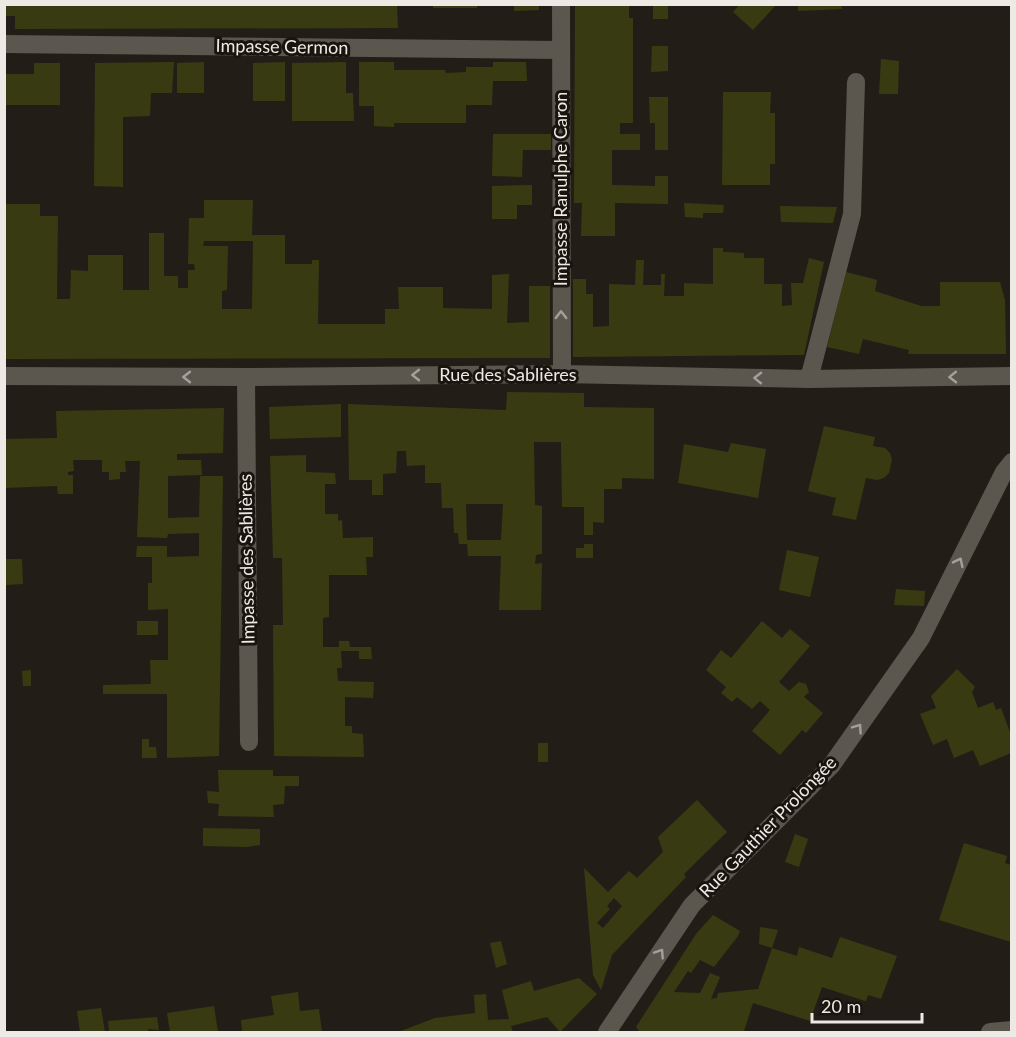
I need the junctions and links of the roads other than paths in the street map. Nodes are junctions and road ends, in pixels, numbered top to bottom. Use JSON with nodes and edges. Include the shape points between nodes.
{"nodes":[{"id":1,"x":561,"y":4,"type":"edge"},
{"id":2,"x":4,"y":44,"type":"edge"},
{"id":3,"x":560,"y":50,"type":"junction"},
{"id":4,"x":856,"y":82,"type":"dead end"},
{"id":5,"x":561,"y":374,"type":"junction"},
{"id":6,"x":4,"y":376,"type":"edge"},
{"id":7,"x":1011,"y":376,"type":"edge"},
{"id":8,"x":246,"y":377,"type":"junction"},
{"id":9,"x":809,"y":379,"type":"junction"},
{"id":10,"x":1011,"y":462,"type":"edge"},
{"id":11,"x":249,"y":742,"type":"dead end"},
{"id":12,"x":1011,"y":1030,"type":"edge"},
{"id":13,"x":607,"y":1032,"type":"edge"},
{"id":14,"x":990,"y":1032,"type":"edge"}],
"edges":[{"from":1,"to":3,"type":"street","name":"Impasse Ranulphe Caron"},
{"from":2,"to":3,"type":"street","name":"Impasse Germon"},
{"from":5,"to":3,"type":"street","name":"Impasse Ranulphe Caron","one_way":true},
{"from":4,"to":9,"type":"street","via":[[852,214]]},
{"from":5,"to":8,"type":"street","name":"Rue des Sablières","one_way":true},
{"from":9,"to":5,"type":"street","name":"Rue des Sablières","one_way":true},
{"from":8,"to":6,"type":"street","name":"Rue des Sablières","one_way":true},
{"from":7,"to":9,"type":"street","name":"Rue des Sablières","one_way":true},
{"from":8,"to":11,"type":"street","name":"Impasse des Sablières"},
{"from":13,"to":10,"type":"street","name":"Rue Gauthier Prolongée","one_way":true,"via":[[692,905],[831,766],[921,638]]},
{"from":12,"to":14,"type":"street"}]}
